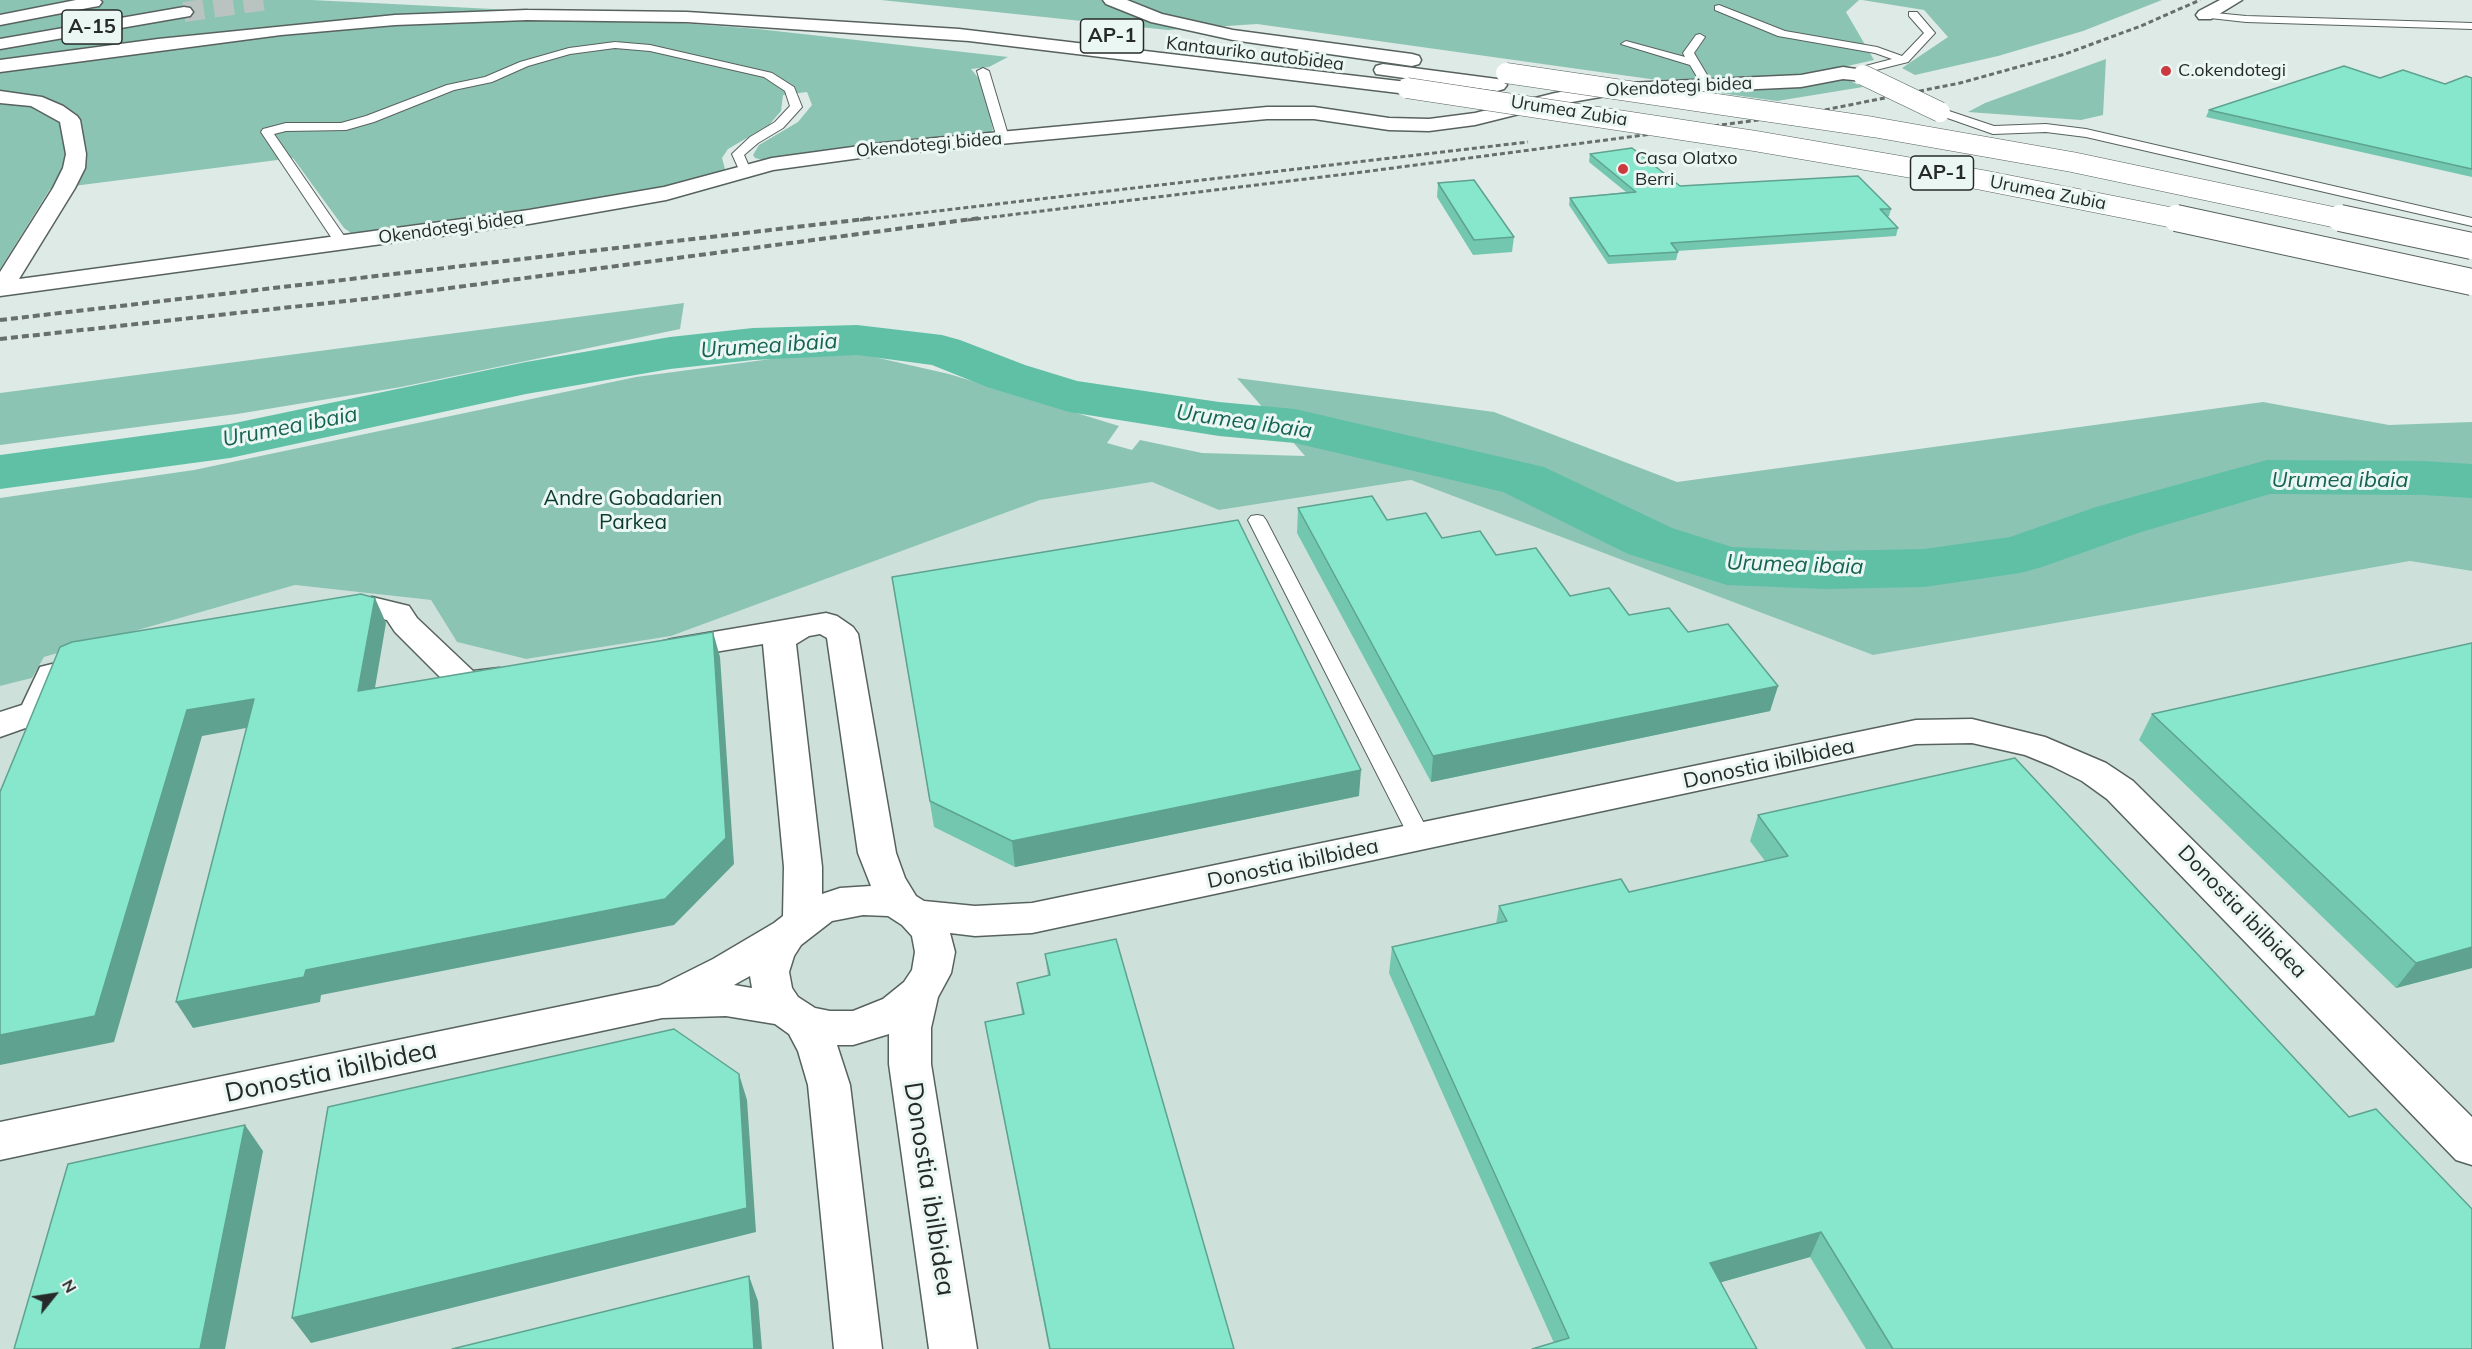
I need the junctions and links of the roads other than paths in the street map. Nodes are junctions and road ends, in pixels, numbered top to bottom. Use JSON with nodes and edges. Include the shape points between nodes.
{"nodes":[{"id":1,"x":568,"y":0,"type":"edge"},
{"id":2,"x":1112,"y":0,"type":"edge"},
{"id":3,"x":1146,"y":0,"type":"edge"},
{"id":4,"x":2233,"y":0,"type":"edge"},
{"id":5,"x":93,"y":2,"type":"dead end"},
{"id":6,"x":827,"y":8,"type":"dead end"},
{"id":7,"x":1719,"y":8,"type":"dead end"},
{"id":8,"x":1913,"y":14,"type":"dead end"},
{"id":9,"x":2205,"y":15,"type":"joint"},
{"id":10,"x":0,"y":20,"type":"edge"},
{"id":11,"x":2472,"y":26,"type":"edge"},
{"id":12,"x":0,"y":33,"type":"edge"},
{"id":13,"x":981,"y":36,"type":"junction"},
{"id":14,"x":1700,"y":37,"type":"dead end"},
{"id":15,"x":0,"y":44,"type":"edge"},
{"id":16,"x":1626,"y":44,"type":"dead end"},
{"id":17,"x":1904,"y":60,"type":"junction"},
{"id":18,"x":1430,"y":63,"type":"junction"},
{"id":19,"x":1694,"y":63,"type":"junction"},
{"id":20,"x":0,"y":66,"type":"edge"},
{"id":21,"x":983,"y":71,"type":"dead end"},
{"id":22,"x":1863,"y":75,"type":"junction"},
{"id":23,"x":1502,"y":79,"type":"junction"},
{"id":24,"x":1707,"y":85,"type":"junction"},
{"id":25,"x":0,"y":97,"type":"edge"},
{"id":26,"x":1940,"y":112,"type":"joint"},
{"id":27,"x":1003,"y":138,"type":"junction"},
{"id":28,"x":745,"y":171,"type":"junction"},
{"id":29,"x":2472,"y":222,"type":"edge"},
{"id":30,"x":342,"y":243,"type":"junction"},
{"id":31,"x":2472,"y":246,"type":"edge"},
{"id":32,"x":2472,"y":261,"type":"edge"},
{"id":33,"x":2472,"y":282,"type":"edge"},
{"id":34,"x":1,"y":289,"type":"edge"},
{"id":35,"x":1257,"y":520,"type":"dead end"},
{"id":36,"x":302,"y":618,"type":"edge"},
{"id":37,"x":800,"y":627,"type":"junction"},
{"id":38,"x":639,"y":655,"type":"edge"},
{"id":39,"x":72,"y":658,"type":"edge"},
{"id":40,"x":524,"y":675,"type":"edge"},
{"id":41,"x":0,"y":725,"type":"edge"},
{"id":42,"x":1420,"y":837,"type":"junction"},
{"id":43,"x":909,"y":911,"type":"junction"},
{"id":44,"x":794,"y":927,"type":"junction"},
{"id":45,"x":918,"y":994,"type":"junction"},
{"id":46,"x":662,"y":1002,"type":"junction"},
{"id":47,"x":794,"y":1016,"type":"junction"},
{"id":48,"x":0,"y":1141,"type":"edge"},
{"id":49,"x":2472,"y":1146,"type":"edge"},
{"id":50,"x":858,"y":1349,"type":"edge"},
{"id":51,"x":954,"y":1349,"type":"edge"}],
"edges":[{"from":1,"to":13,"type":"main road","number":"AP-1","via":[[868,23]]},
{"from":2,"to":18,"type":"main road","via":[[1157,18],[1233,35]]},
{"from":3,"to":18,"type":"main road","via":[[1189,18],[1257,35]]},
{"from":4,"to":9,"type":"main road"},
{"from":5,"to":10,"type":"main road"},
{"from":6,"to":23,"type":"main road","name":"Kantauriko autobidea","number":"AP-1"},
{"from":7,"to":17,"type":"lane","via":[[1782,34],[1877,50]]},
{"from":8,"to":17,"type":"lane","via":[[1930,33]]},
{"from":9,"to":11,"type":"lane"},
{"from":12,"to":15,"type":"main road","number":"A-15","via":[[183,7]]},
{"from":13,"to":20,"type":"main road","via":[[687,17],[527,15],[395,20],[281,30]]},
{"from":13,"to":33,"type":"main road","name":"Urumea Zubia","number":"AP-1","bridge":true,"via":[[1407,88],[1650,124],[1982,180]]},
{"from":14,"to":19,"type":"lane","via":[[1688,53]]},
{"from":16,"to":19,"type":"lane"},
{"from":17,"to":22,"type":"lane","name":"Okendotegi bidea","via":[[1862,70]]},
{"from":18,"to":23,"type":"main road"},
{"from":19,"to":24,"type":"lane"},
{"from":21,"to":27,"type":"lane"},
{"from":22,"to":24,"type":"main road","name":"Okendotegi bidea","via":[[1843,73],[1801,81]]},
{"from":22,"to":26,"type":"main road","name":"Okendotegi bidea","bridge":true},
{"from":23,"to":31,"type":"main road","bridge":true,"via":[[1873,127],[2072,162]]},
{"from":23,"to":32,"type":"main road","name":"Urumea Zubia","number":"AP-1","via":[[2116,187]]},
{"from":24,"to":27,"type":"main road","name":"Okendotegi bidea","via":[[1606,90],[1475,119],[1429,125],[1290,112]]},
{"from":25,"to":34,"type":"main road","via":[[35,101],[70,120],[76,154],[64,188]]},
{"from":26,"to":29,"type":"lane","via":[[1993,130],[2046,128],[2086,133]]},
{"from":27,"to":28,"type":"main road","name":"Okendotegi bidea","via":[[847,153]]},
{"from":28,"to":30,"type":"main road","name":"Okendotegi bidea","via":[[631,200]]},
{"from":28,"to":30,"type":"lane","via":[[738,154],[779,125],[796,107],[790,89],[768,75],[650,48],[615,45],[569,51],[488,80],[451,87],[342,127],[286,127],[267,132]]},
{"from":30,"to":34,"type":"main road","name":"Okendotegi bidea"},
{"from":35,"to":42,"type":"lane"},
{"from":36,"to":40,"type":"main road","via":[[372,606],[398,613],[462,679],[478,682]]},
{"from":37,"to":38,"type":"main road"},
{"from":37,"to":43,"type":"main road","via":[[826,623],[842,634],[877,853],[886,881]]},
{"from":37,"to":44,"type":"main road","via":[[779,640],[803,867]]},
{"from":39,"to":41,"type":"main road","via":[[54,671],[36,712]]},
{"from":42,"to":43,"type":"main road","name":"Donostia ibilbidea","via":[[1032,918],[975,921]]},
{"from":42,"to":49,"type":"main road","name":"Donostia ibilbidea","via":[[1916,732],[1972,731],[2033,745],[2094,772],[2143,811]]},
{"from":43,"to":44,"type":"main road","via":[[886,901],[840,903],[818,911]]},
{"from":43,"to":45,"type":"main road","via":[[930,931],[935,952],[931,973]]},
{"from":44,"to":46,"type":"main road","name":"Donostia ibilbidea","via":[[727,970]]},
{"from":44,"to":47,"type":"main road","via":[[775,952],[769,972],[773,992]]},
{"from":45,"to":47,"type":"main road","via":[[876,1022],[853,1028],[830,1028]]},
{"from":45,"to":51,"type":"main road","name":"Donostia ibilbidea","via":[[910,1028],[910,1064]]},
{"from":46,"to":47,"type":"main road","name":"Donostia ibilbidea","via":[[726,1000]]},
{"from":46,"to":48,"type":"main road","name":"Donostia ibilbidea"},
{"from":47,"to":50,"type":"main road","via":[[819,1050],[829,1085]]}]}
